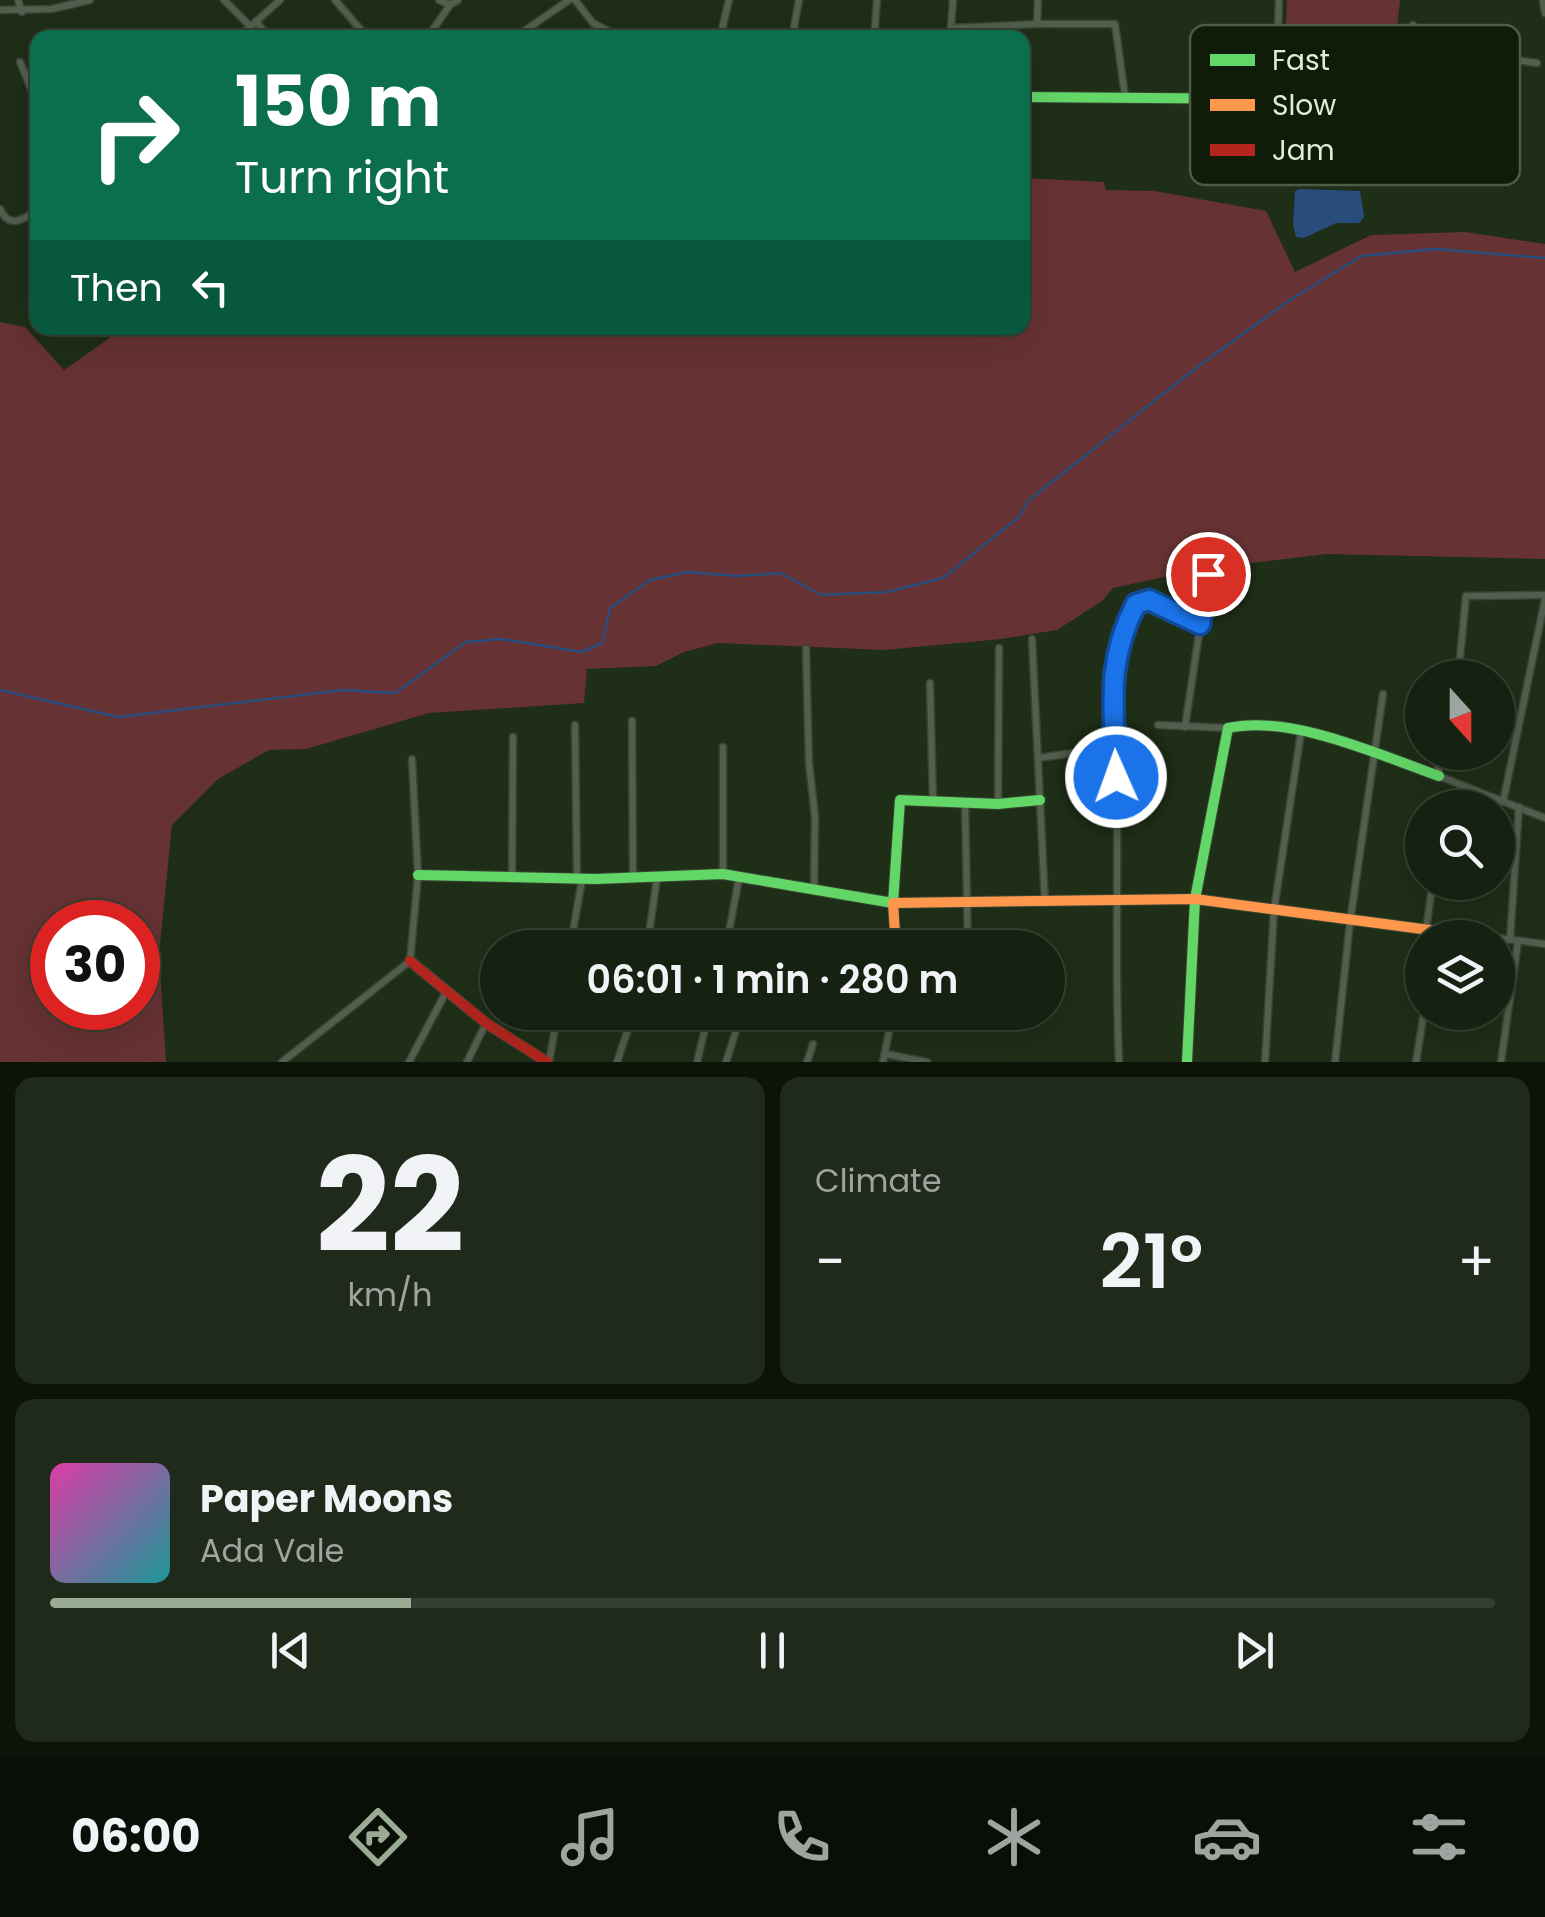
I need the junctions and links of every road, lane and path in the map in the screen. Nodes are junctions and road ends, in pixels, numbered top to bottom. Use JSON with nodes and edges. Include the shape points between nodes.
{"nodes":[{"id":1,"x":18,"y":0,"type":"edge"},
{"id":2,"x":90,"y":0,"type":"edge"},
{"id":3,"x":224,"y":0,"type":"edge"},
{"id":4,"x":280,"y":0,"type":"edge"},
{"id":5,"x":335,"y":0,"type":"edge"},
{"id":6,"x":439,"y":0,"type":"edge"},
{"id":7,"x":458,"y":0,"type":"edge"},
{"id":8,"x":572,"y":0,"type":"edge"},
{"id":9,"x":730,"y":0,"type":"edge"},
{"id":10,"x":799,"y":0,"type":"edge"},
{"id":11,"x":877,"y":0,"type":"edge"},
{"id":12,"x":953,"y":0,"type":"edge"},
{"id":13,"x":1038,"y":0,"type":"edge"},
{"id":14,"x":1279,"y":0,"type":"edge"},
{"id":15,"x":1542,"y":0,"type":"edge"},
{"id":16,"x":450,"y":5,"type":"junction"},
{"id":17,"x":0,"y":10,"type":"edge"},
{"id":18,"x":22,"y":12,"type":"junction"},
{"id":19,"x":1545,"y":13,"type":"edge"},
{"id":20,"x":253,"y":24,"type":"junction"},
{"id":21,"x":1037,"y":24,"type":"junction"},
{"id":22,"x":1278,"y":25,"type":"edge"},
{"id":23,"x":951,"y":28,"type":"joint"},
{"id":24,"x":247,"y":30,"type":"edge"},
{"id":25,"x":260,"y":30,"type":"edge"},
{"id":26,"x":361,"y":30,"type":"edge"},
{"id":27,"x":433,"y":30,"type":"edge"},
{"id":28,"x":526,"y":30,"type":"edge"},
{"id":29,"x":607,"y":30,"type":"edge"},
{"id":30,"x":722,"y":30,"type":"edge"},
{"id":31,"x":793,"y":30,"type":"edge"},
{"id":32,"x":875,"y":30,"type":"edge"},
{"id":33,"x":1520,"y":61,"type":"edge"},
{"id":34,"x":20,"y":62,"type":"dead end"},
{"id":35,"x":1537,"y":64,"type":"dead end"},
{"id":36,"x":30,"y":85,"type":"edge"},
{"id":37,"x":1030,"y":96,"type":"edge"},
{"id":38,"x":1124,"y":96,"type":"junction"},
{"id":39,"x":1190,"y":97,"type":"edge"},
{"id":40,"x":0,"y":208,"type":"edge"},
{"id":41,"x":30,"y":215,"type":"edge"},
{"id":42,"x":1208,"y":574,"type":"dead end"},
{"id":43,"x":1545,"y":597,"type":"edge"},
{"id":44,"x":1200,"y":624,"type":"junction"},
{"id":45,"x":1032,"y":639,"type":"dead end"},
{"id":46,"x":999,"y":648,"type":"dead end"},
{"id":47,"x":806,"y":650,"type":"dead end"},
{"id":48,"x":1460,"y":660,"type":"edge"},
{"id":49,"x":930,"y":683,"type":"dead end"},
{"id":50,"x":1384,"y":694,"type":"dead end"},
{"id":51,"x":632,"y":721,"type":"dead end"},
{"id":52,"x":1158,"y":724,"type":"dead end"},
{"id":53,"x":575,"y":725,"type":"dead end"},
{"id":54,"x":1185,"y":726,"type":"junction"},
{"id":55,"x":1228,"y":728,"type":"junction"},
{"id":56,"x":1301,"y":732,"type":"junction"},
{"id":57,"x":513,"y":737,"type":"dead end"},
{"id":58,"x":723,"y":746,"type":"dead end"},
{"id":59,"x":1116,"y":747,"type":"junction"},
{"id":60,"x":1374,"y":753,"type":"junction"},
{"id":61,"x":1038,"y":758,"type":"junction"},
{"id":62,"x":412,"y":759,"type":"dead end"},
{"id":63,"x":1439,"y":770,"type":"edge"},
{"id":64,"x":1439,"y":776,"type":"junction"},
{"id":65,"x":1468,"y":788,"type":"joint"},
{"id":66,"x":1473,"y":790,"type":"edge"},
{"id":67,"x":1505,"y":790,"type":"edge"},
{"id":68,"x":1040,"y":800,"type":"junction"},
{"id":69,"x":932,"y":801,"type":"junction"},
{"id":70,"x":964,"y":801,"type":"junction"},
{"id":71,"x":998,"y":804,"type":"junction"},
{"id":72,"x":1515,"y":806,"type":"edge"},
{"id":73,"x":1518,"y":807,"type":"junction"},
{"id":74,"x":1545,"y":818,"type":"edge"},
{"id":75,"x":1515,"y":850,"type":"edge"},
{"id":76,"x":418,"y":874,"type":"junction"},
{"id":77,"x":722,"y":874,"type":"junction"},
{"id":78,"x":512,"y":877,"type":"junction"},
{"id":79,"x":580,"y":878,"type":"junction"},
{"id":80,"x":633,"y":878,"type":"junction"},
{"id":81,"x":657,"y":878,"type":"junction"},
{"id":82,"x":739,"y":878,"type":"junction"},
{"id":83,"x":814,"y":890,"type":"junction"},
{"id":84,"x":1195,"y":898,"type":"junction"},
{"id":85,"x":1115,"y":900,"type":"junction"},
{"id":86,"x":893,"y":903,"type":"junction"},
{"id":87,"x":968,"y":903,"type":"junction"},
{"id":88,"x":1045,"y":903,"type":"junction"},
{"id":89,"x":1274,"y":910,"type":"junction"},
{"id":90,"x":1350,"y":922,"type":"junction"},
{"id":91,"x":1405,"y":929,"type":"edge"},
{"id":92,"x":573,"y":930,"type":"edge"},
{"id":93,"x":650,"y":930,"type":"edge"},
{"id":94,"x":729,"y":930,"type":"edge"},
{"id":95,"x":895,"y":930,"type":"edge"},
{"id":96,"x":968,"y":930,"type":"edge"},
{"id":97,"x":1515,"y":941,"type":"edge"},
{"id":98,"x":1545,"y":944,"type":"edge"},
{"id":99,"x":410,"y":961,"type":"junction"},
{"id":100,"x":446,"y":992,"type":"junction"},
{"id":101,"x":480,"y":1018,"type":"edge"},
{"id":102,"x":483,"y":1030,"type":"edge"},
{"id":103,"x":495,"y":1030,"type":"edge"},
{"id":104,"x":554,"y":1030,"type":"edge"},
{"id":105,"x":628,"y":1030,"type":"edge"},
{"id":106,"x":705,"y":1030,"type":"edge"},
{"id":107,"x":736,"y":1030,"type":"edge"},
{"id":108,"x":889,"y":1030,"type":"edge"},
{"id":109,"x":1421,"y":1030,"type":"edge"},
{"id":110,"x":1504,"y":1030,"type":"edge"},
{"id":111,"x":812,"y":1044,"type":"dead end"},
{"id":112,"x":530,"y":1058,"type":"edge"},
{"id":113,"x":884,"y":1058,"type":"edge"},
{"id":114,"x":282,"y":1062,"type":"edge"},
{"id":115,"x":409,"y":1062,"type":"edge"},
{"id":116,"x":467,"y":1062,"type":"edge"},
{"id":117,"x":548,"y":1062,"type":"edge"},
{"id":118,"x":616,"y":1062,"type":"edge"},
{"id":119,"x":697,"y":1062,"type":"edge"},
{"id":120,"x":726,"y":1062,"type":"edge"},
{"id":121,"x":807,"y":1062,"type":"edge"},
{"id":122,"x":927,"y":1062,"type":"edge"},
{"id":123,"x":1118,"y":1062,"type":"edge"},
{"id":124,"x":1186,"y":1062,"type":"edge"},
{"id":125,"x":1265,"y":1062,"type":"edge"},
{"id":126,"x":1335,"y":1062,"type":"edge"},
{"id":127,"x":1416,"y":1062,"type":"edge"},
{"id":128,"x":1501,"y":1062,"type":"edge"}],
"edges":[{"from":1,"to":18,"type":"street"},
{"from":2,"to":18,"type":"street"},
{"from":3,"to":20,"type":"street"},
{"from":4,"to":20,"type":"street"},
{"from":5,"to":26,"type":"street"},
{"from":6,"to":16,"type":"street"},
{"from":7,"to":16,"type":"street"},
{"from":8,"to":28,"type":"street"},
{"from":8,"to":29,"type":"street"},
{"from":9,"to":30,"type":"street"},
{"from":10,"to":31,"type":"street"},
{"from":11,"to":32,"type":"street"},
{"from":12,"to":23,"type":"street"},
{"from":13,"to":21,"type":"street"},
{"from":14,"to":22,"type":"street"},
{"from":15,"to":19,"type":"street"},
{"from":16,"to":27,"type":"street"},
{"from":17,"to":18,"type":"street"},
{"from":20,"to":24,"type":"street"},
{"from":20,"to":25,"type":"street"},
{"from":21,"to":23,"type":"street"},
{"from":21,"to":38,"type":"street","via":[[1115,24]]},
{"from":33,"to":35,"type":"street"},
{"from":34,"to":36,"type":"street"},
{"from":37,"to":38,"type":"street"},
{"from":38,"to":39,"type":"street"},
{"from":40,"to":41,"type":"street","via":[[11,222]]},
{"from":42,"to":44,"type":"street"},
{"from":43,"to":48,"type":"street","via":[[1466,596]]},
{"from":43,"to":67,"type":"street"},
{"from":44,"to":54,"type":"street"},
{"from":44,"to":59,"type":"street","via":[[1149,600],[1136,604],[1114,659]]},
{"from":45,"to":61,"type":"street"},
{"from":46,"to":71,"type":"street"},
{"from":47,"to":83,"type":"street"},
{"from":49,"to":69,"type":"street"},
{"from":50,"to":60,"type":"street"},
{"from":51,"to":80,"type":"street"},
{"from":52,"to":54,"type":"street"},
{"from":53,"to":79,"type":"street"},
{"from":54,"to":55,"type":"street"},
{"from":55,"to":56,"type":"street","via":[[1245,722]]},
{"from":55,"to":84,"type":"street"},
{"from":56,"to":60,"type":"street"},
{"from":56,"to":89,"type":"street"},
{"from":57,"to":78,"type":"street"},
{"from":58,"to":77,"type":"street"},
{"from":59,"to":61,"type":"street"},
{"from":59,"to":85,"type":"street"},
{"from":60,"to":64,"type":"street"},
{"from":60,"to":90,"type":"street"},
{"from":61,"to":68,"type":"street"},
{"from":62,"to":76,"type":"street"},
{"from":63,"to":64,"type":"street"},
{"from":64,"to":65,"type":"street"},
{"from":65,"to":66,"type":"street"},
{"from":68,"to":71,"type":"street"},
{"from":68,"to":88,"type":"street"},
{"from":69,"to":70,"type":"street"},
{"from":69,"to":86,"type":"street","via":[[900,800]]},
{"from":70,"to":71,"type":"street"},
{"from":70,"to":87,"type":"street"},
{"from":72,"to":73,"type":"street"},
{"from":73,"to":74,"type":"street"},
{"from":73,"to":75,"type":"street"},
{"from":76,"to":78,"type":"street"},
{"from":76,"to":99,"type":"street"},
{"from":77,"to":81,"type":"street"},
{"from":77,"to":82,"type":"street"},
{"from":78,"to":79,"type":"street"},
{"from":79,"to":80,"type":"street"},
{"from":79,"to":92,"type":"street"},
{"from":80,"to":81,"type":"street"},
{"from":81,"to":93,"type":"street"},
{"from":82,"to":83,"type":"street"},
{"from":82,"to":94,"type":"street"},
{"from":83,"to":86,"type":"street"},
{"from":84,"to":85,"type":"street"},
{"from":84,"to":89,"type":"street"},
{"from":84,"to":124,"type":"street"},
{"from":85,"to":88,"type":"street"},
{"from":85,"to":123,"type":"street"},
{"from":86,"to":87,"type":"street"},
{"from":86,"to":95,"type":"street"},
{"from":87,"to":88,"type":"street"},
{"from":87,"to":96,"type":"street"},
{"from":89,"to":90,"type":"street"},
{"from":89,"to":125,"type":"street"},
{"from":90,"to":91,"type":"street"},
{"from":90,"to":126,"type":"street"},
{"from":97,"to":98,"type":"street"},
{"from":99,"to":100,"type":"street"},
{"from":99,"to":114,"type":"street"},
{"from":100,"to":101,"type":"street"},
{"from":100,"to":115,"type":"street"},
{"from":102,"to":116,"type":"street"},
{"from":103,"to":112,"type":"street"},
{"from":104,"to":117,"type":"street"},
{"from":105,"to":118,"type":"street"},
{"from":106,"to":119,"type":"street"},
{"from":107,"to":120,"type":"street"},
{"from":108,"to":113,"type":"street"},
{"from":109,"to":127,"type":"street"},
{"from":110,"to":128,"type":"street"},
{"from":111,"to":121,"type":"street"},
{"from":112,"to":117,"type":"street"},
{"from":113,"to":122,"type":"street"}]}
